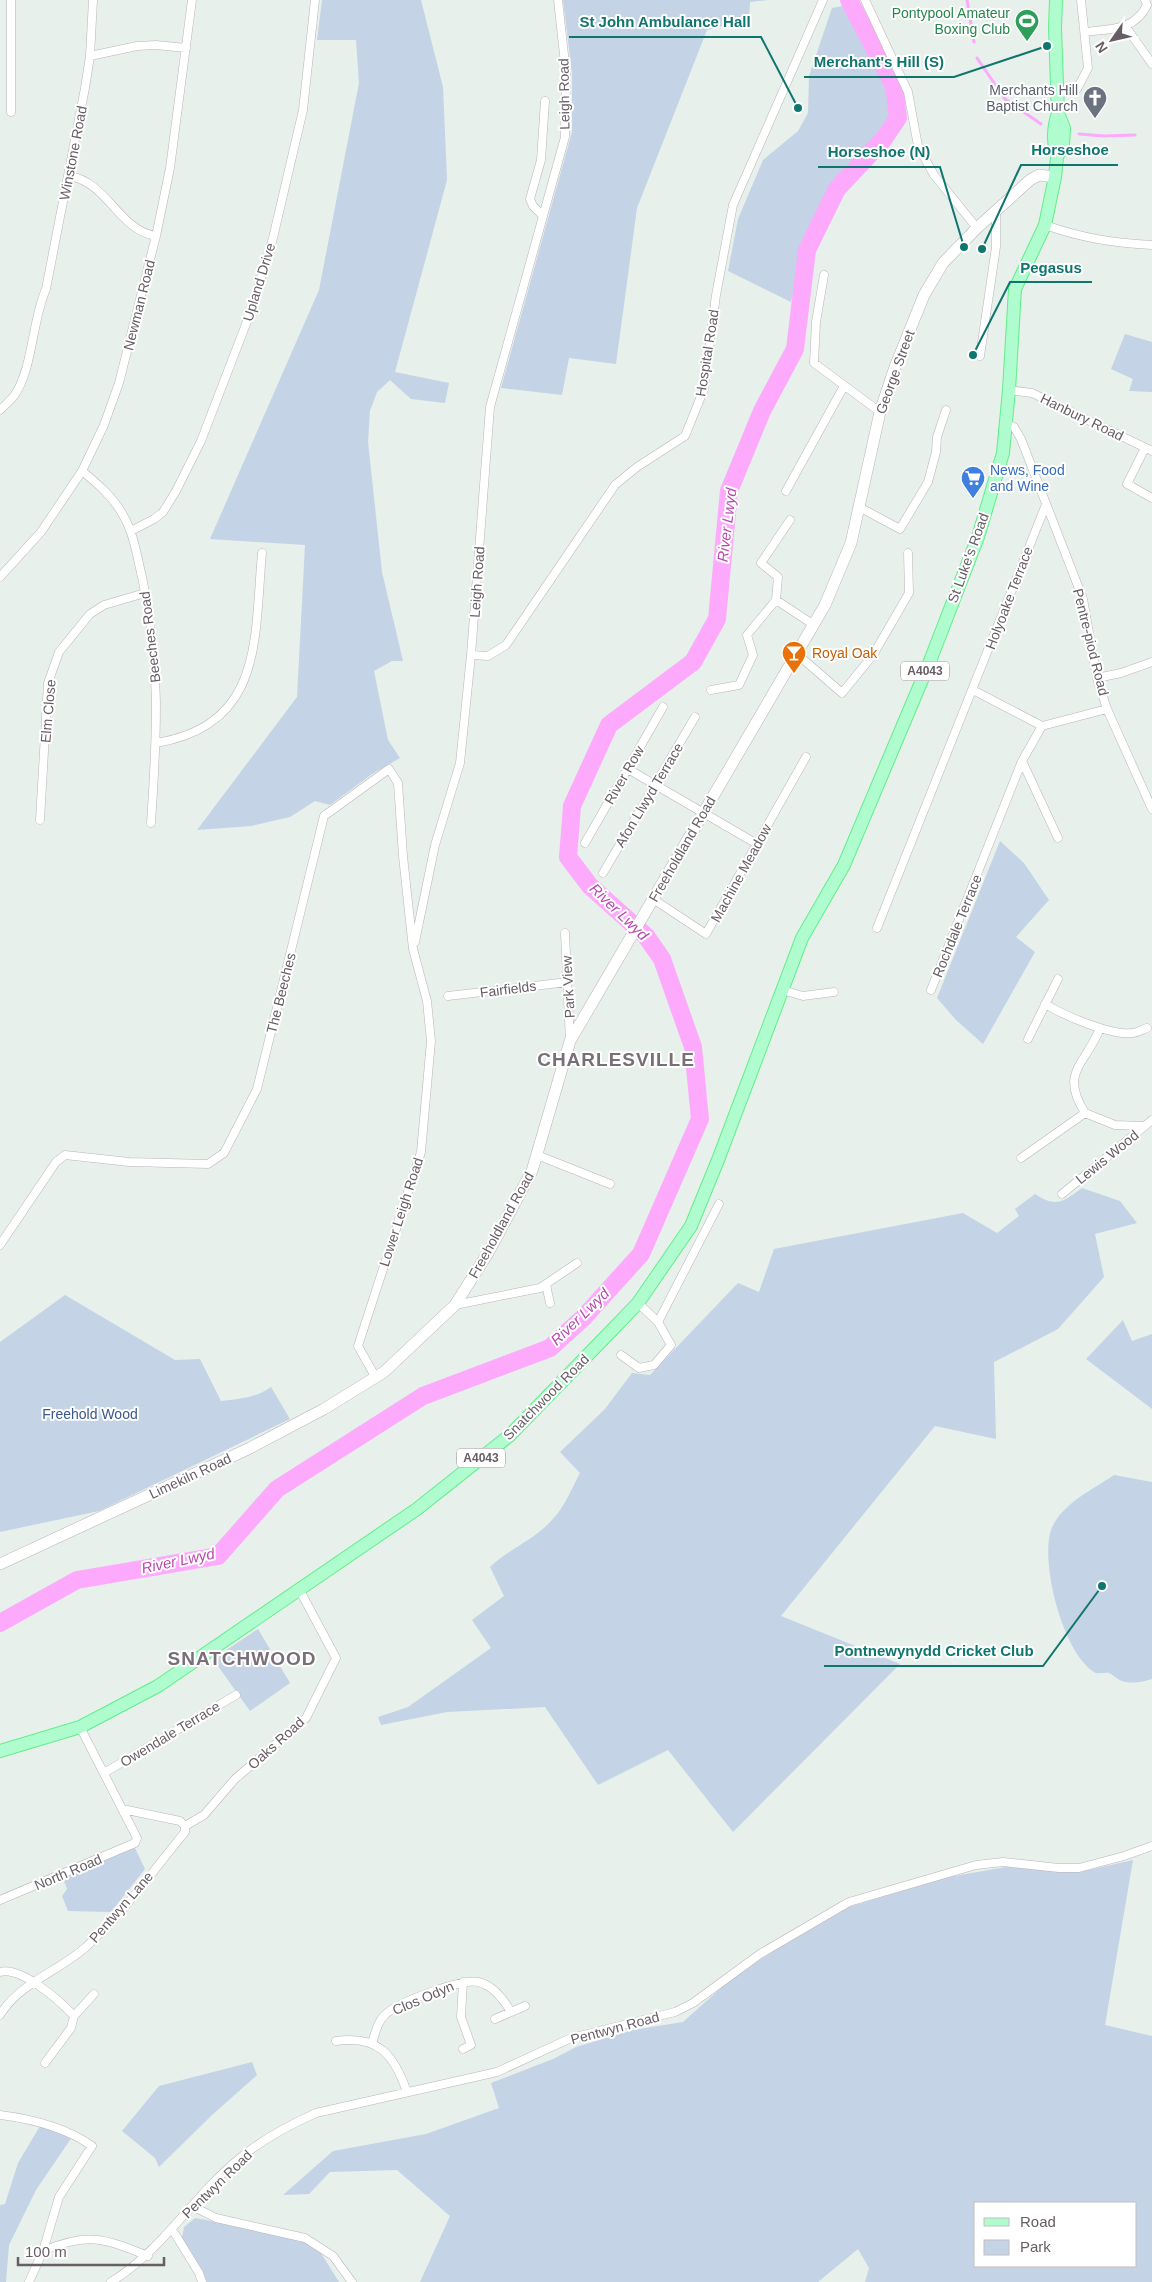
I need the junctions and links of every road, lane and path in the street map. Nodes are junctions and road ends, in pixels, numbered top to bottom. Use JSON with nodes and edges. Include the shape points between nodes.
{"nodes":[{"id":1,"x":11,"y":0,"type":"edge"},
{"id":2,"x":93,"y":0,"type":"edge"},
{"id":3,"x":192,"y":0,"type":"edge"},
{"id":4,"x":315,"y":0,"type":"edge"},
{"id":5,"x":558,"y":0,"type":"edge"},
{"id":6,"x":823,"y":0,"type":"edge"},
{"id":7,"x":865,"y":0,"type":"edge"},
{"id":8,"x":1056,"y":0,"type":"edge"},
{"id":9,"x":1081,"y":0,"type":"edge"},
{"id":10,"x":1145,"y":0,"type":"edge"},
{"id":11,"x":1126,"y":27,"type":"junction"},
{"id":12,"x":1085,"y":32,"type":"junction"},
{"id":13,"x":186,"y":48,"type":"junction"},
{"id":14,"x":90,"y":56,"type":"junction"},
{"id":15,"x":1152,"y":64,"type":"edge"},
{"id":16,"x":1058,"y":94,"type":"junction"},
{"id":17,"x":545,"y":101,"type":"dead end"},
{"id":18,"x":11,"y":112,"type":"dead end"},
{"id":19,"x":69,"y":176,"type":"junction"},
{"id":20,"x":1055,"y":177,"type":"junction"},
{"id":21,"x":996,"y":212,"type":"junction"},
{"id":22,"x":542,"y":215,"type":"junction"},
{"id":23,"x":1045,"y":224,"type":"junction"},
{"id":24,"x":976,"y":228,"type":"junction"},
{"id":25,"x":156,"y":236,"type":"junction"},
{"id":26,"x":1152,"y":245,"type":"edge"},
{"id":27,"x":824,"y":275,"type":"dead end"},
{"id":28,"x":980,"y":356,"type":"dead end"},
{"id":29,"x":844,"y":386,"type":"junction"},
{"id":30,"x":1009,"y":390,"type":"junction"},
{"id":31,"x":0,"y":410,"type":"edge"},
{"id":32,"x":946,"y":410,"type":"dead end"},
{"id":33,"x":880,"y":412,"type":"junction"},
{"id":34,"x":1006,"y":424,"type":"junction"},
{"id":35,"x":1148,"y":449,"type":"edge"},
{"id":36,"x":82,"y":471,"type":"junction"},
{"id":37,"x":786,"y":491,"type":"dead end"},
{"id":38,"x":1152,"y":498,"type":"edge"},
{"id":39,"x":1045,"y":506,"type":"junction"},
{"id":40,"x":859,"y":507,"type":"junction"},
{"id":41,"x":790,"y":520,"type":"dead end"},
{"id":42,"x":131,"y":531,"type":"junction"},
{"id":43,"x":262,"y":553,"type":"dead end"},
{"id":44,"x":908,"y":553,"type":"dead end"},
{"id":45,"x":0,"y":577,"type":"edge"},
{"id":46,"x":146,"y":593,"type":"junction"},
{"id":47,"x":776,"y":600,"type":"junction"},
{"id":48,"x":814,"y":625,"type":"junction"},
{"id":49,"x":797,"y":654,"type":"junction"},
{"id":50,"x":471,"y":656,"type":"junction"},
{"id":51,"x":1152,"y":662,"type":"edge"},
{"id":52,"x":1097,"y":678,"type":"junction"},
{"id":53,"x":712,"y":690,"type":"dead end"},
{"id":54,"x":973,"y":690,"type":"junction"},
{"id":55,"x":663,"y":707,"type":"dead end"},
{"id":56,"x":1108,"y":709,"type":"junction"},
{"id":57,"x":696,"y":717,"type":"dead end"},
{"id":58,"x":1042,"y":726,"type":"junction"},
{"id":59,"x":156,"y":743,"type":"junction"},
{"id":60,"x":806,"y":757,"type":"dead end"},
{"id":61,"x":1022,"y":761,"type":"junction"},
{"id":62,"x":628,"y":768,"type":"junction"},
{"id":63,"x":656,"y":784,"type":"junction"},
{"id":64,"x":1152,"y":809,"type":"edge"},
{"id":65,"x":704,"y":812,"type":"junction"},
{"id":66,"x":40,"y":820,"type":"dead end"},
{"id":67,"x":151,"y":823,"type":"dead end"},
{"id":68,"x":1058,"y":838,"type":"dead end"},
{"id":69,"x":585,"y":843,"type":"dead end"},
{"id":70,"x":757,"y":844,"type":"junction"},
{"id":71,"x":603,"y":873,"type":"dead end"},
{"id":72,"x":653,"y":899,"type":"junction"},
{"id":73,"x":877,"y":928,"type":"dead end"},
{"id":74,"x":565,"y":933,"type":"dead end"},
{"id":75,"x":414,"y":949,"type":"junction"},
{"id":76,"x":1058,"y":979,"type":"dead end"},
{"id":77,"x":568,"y":982,"type":"junction"},
{"id":78,"x":782,"y":990,"type":"junction"},
{"id":79,"x":931,"y":990,"type":"dead end"},
{"id":80,"x":834,"y":992,"type":"dead end"},
{"id":81,"x":448,"y":996,"type":"dead end"},
{"id":82,"x":1045,"y":1004,"type":"junction"},
{"id":83,"x":1100,"y":1028,"type":"junction"},
{"id":84,"x":1147,"y":1028,"type":"dead end"},
{"id":85,"x":1028,"y":1039,"type":"dead end"},
{"id":86,"x":570,"y":1041,"type":"junction"},
{"id":87,"x":1085,"y":1113,"type":"junction"},
{"id":88,"x":1152,"y":1120,"type":"edge"},
{"id":89,"x":1144,"y":1126,"type":"junction"},
{"id":90,"x":536,"y":1155,"type":"junction"},
{"id":91,"x":1022,"y":1158,"type":"dead end"},
{"id":92,"x":610,"y":1184,"type":"dead end"},
{"id":93,"x":1062,"y":1194,"type":"dead end"},
{"id":94,"x":720,"y":1204,"type":"dead end"},
{"id":95,"x":0,"y":1245,"type":"edge"},
{"id":96,"x":577,"y":1263,"type":"dead end"},
{"id":97,"x":546,"y":1284,"type":"junction"},
{"id":98,"x":550,"y":1302,"type":"dead end"},
{"id":99,"x":638,"y":1303,"type":"junction"},
{"id":100,"x":455,"y":1305,"type":"junction"},
{"id":101,"x":658,"y":1322,"type":"junction"},
{"id":102,"x":621,"y":1355,"type":"dead end"},
{"id":103,"x":376,"y":1378,"type":"junction"},
{"id":104,"x":0,"y":1564,"type":"edge"},
{"id":105,"x":299,"y":1588,"type":"junction"},
{"id":106,"x":236,"y":1695,"type":"dead end"},
{"id":107,"x":80,"y":1727,"type":"junction"},
{"id":108,"x":0,"y":1752,"type":"edge"},
{"id":109,"x":104,"y":1773,"type":"junction"},
{"id":110,"x":124,"y":1813,"type":"junction"},
{"id":111,"x":185,"y":1826,"type":"junction"},
{"id":112,"x":1152,"y":1846,"type":"edge"},
{"id":113,"x":0,"y":1900,"type":"edge"},
{"id":114,"x":0,"y":1972,"type":"edge"},
{"id":115,"x":33,"y":1982,"type":"junction"},
{"id":116,"x":463,"y":1982,"type":"junction"},
{"id":117,"x":94,"y":1994,"type":"dead end"},
{"id":118,"x":525,"y":2006,"type":"dead end"},
{"id":119,"x":511,"y":2012,"type":"junction"},
{"id":120,"x":0,"y":2015,"type":"edge"},
{"id":121,"x":74,"y":2016,"type":"junction"},
{"id":122,"x":495,"y":2019,"type":"dead end"},
{"id":123,"x":336,"y":2041,"type":"dead end"},
{"id":124,"x":372,"y":2044,"type":"junction"},
{"id":125,"x":463,"y":2049,"type":"dead end"},
{"id":126,"x":44,"y":2063,"type":"dead end"},
{"id":127,"x":407,"y":2092,"type":"junction"},
{"id":128,"x":0,"y":2114,"type":"edge"},
{"id":129,"x":192,"y":2206,"type":"junction"},
{"id":130,"x":172,"y":2229,"type":"junction"},
{"id":131,"x":43,"y":2252,"type":"junction"},
{"id":132,"x":148,"y":2256,"type":"junction"},
{"id":133,"x":30,"y":2282,"type":"edge"},
{"id":134,"x":111,"y":2282,"type":"edge"},
{"id":135,"x":202,"y":2282,"type":"edge"},
{"id":136,"x":352,"y":2282,"type":"edge"}],
"edges":[{"from":1,"to":18,"type":"street"},
{"from":2,"to":14,"type":"street","name":"Winstone Road"},
{"from":3,"to":13,"type":"street","name":"Newman Road"},
{"from":4,"to":42,"type":"street","name":"Upland Drive","via":[[303,110],[273,238],[251,311],[201,441],[176,491],[158,515]]},
{"from":5,"to":22,"type":"street","name":"Leigh Road","via":[[566,74],[565,137]]},
{"from":6,"to":50,"type":"street","name":"Hospital Road","via":[[733,205],[716,295],[704,389],[685,436],[615,485],[506,645],[488,656]]},
{"from":7,"to":24,"type":"street","via":[[908,92],[918,146],[934,175]]},
{"from":8,"to":16,"type":"main road","name":"St Luke's Road","number":"A4043"},
{"from":9,"to":12,"type":"street"},
{"from":10,"to":11,"type":"street","via":[[1144,12]]},
{"from":11,"to":12,"type":"street"},
{"from":11,"to":15,"type":"street"},
{"from":12,"to":16,"type":"street","via":[[1088,68],[1077,89]]},
{"from":13,"to":14,"type":"street","via":[[137,46]]},
{"from":13,"to":25,"type":"street","name":"Newman Road","via":[[170,168]]},
{"from":14,"to":19,"type":"street","name":"Winstone Road"},
{"from":16,"to":20,"type":"main road","name":"St Luke's Road","number":"A4043","via":[[1058,113],[1064,128]]},
{"from":17,"to":22,"type":"street","name":"Leigh Road","via":[[540,160],[530,199]]},
{"from":19,"to":25,"type":"street","via":[[90,183],[135,230]]},
{"from":19,"to":31,"type":"street","name":"Winstone Road","via":[[46,289],[20,385],[13,398]]},
{"from":20,"to":21,"type":"main road","name":"George Street","via":[[1039,175],[1030,180]]},
{"from":20,"to":23,"type":"main road","name":"St Luke's Road","number":"A4043"},
{"from":21,"to":24,"type":"main road","name":"George Street"},
{"from":21,"to":28,"type":"street","via":[[996,247]]},
{"from":22,"to":50,"type":"street","name":"Leigh Road","via":[[490,408]]},
{"from":23,"to":26,"type":"street","via":[[1080,237]]},
{"from":23,"to":30,"type":"main road","name":"St Luke's Road","number":"A4043","via":[[1015,289]]},
{"from":24,"to":33,"type":"main road","name":"George Street","via":[[943,263],[924,295]]},
{"from":25,"to":36,"type":"street","name":"Newman Road","via":[[119,383]]},
{"from":27,"to":29,"type":"street","via":[[816,322],[814,363]]},
{"from":29,"to":33,"type":"street"},
{"from":29,"to":37,"type":"street"},
{"from":30,"to":34,"type":"main road","name":"St Luke's Road","number":"A4043"},
{"from":30,"to":35,"type":"street","name":"Hanbury Road","via":[[1032,393]]},
{"from":32,"to":40,"type":"street","via":[[928,482],[900,529]]},
{"from":33,"to":40,"type":"main road","name":"George Street"},
{"from":34,"to":39,"type":"street","name":"Pentre-piod Road","via":[[1014,427],[1021,440]]},
{"from":34,"to":78,"type":"main road","name":"St Luke's Road","number":"A4043","via":[[1003,453],[978,537],[930,661],[844,865],[802,938]]},
{"from":35,"to":38,"type":"street","via":[[1127,484]]},
{"from":36,"to":42,"type":"street","name":"Beeches Road","via":[[114,501]]},
{"from":36,"to":45,"type":"street","name":"Newman Road","via":[[41,532]]},
{"from":39,"to":52,"type":"street","name":"Pentre-piod Road","via":[[1083,599]]},
{"from":39,"to":54,"type":"street","name":"Holyoake Terrace"},
{"from":40,"to":48,"type":"main road","name":"George Street","via":[[851,543]]},
{"from":41,"to":47,"type":"street","via":[[761,563],[778,577]]},
{"from":42,"to":46,"type":"street","name":"Beeches Road"},
{"from":43,"to":59,"type":"street","via":[[253,657],[237,696],[223,714],[204,728],[188,736]]},
{"from":44,"to":49,"type":"street","via":[[909,594],[872,655],[842,693]]},
{"from":46,"to":59,"type":"street","name":"Beeches Road","via":[[156,667]]},
{"from":46,"to":66,"type":"street","name":"Elm Close","via":[[104,604],[90,614],[59,652],[48,683]]},
{"from":47,"to":48,"type":"street"},
{"from":47,"to":53,"type":"street","via":[[747,635],[753,655],[739,685]]},
{"from":48,"to":49,"type":"main road","name":"Freeholdland Road"},
{"from":49,"to":65,"type":"main road","name":"Freeholdland Road"},
{"from":50,"to":75,"type":"street","name":"Leigh Road","via":[[460,763],[435,845]]},
{"from":51,"to":52,"type":"street"},
{"from":52,"to":56,"type":"street","name":"Pentre-piod Road"},
{"from":54,"to":58,"type":"street"},
{"from":54,"to":73,"type":"street","name":"Holyoake Terrace"},
{"from":55,"to":62,"type":"street","name":"River Row"},
{"from":56,"to":58,"type":"street"},
{"from":56,"to":64,"type":"street","name":"Pentre-piod Road"},
{"from":57,"to":63,"type":"street","name":"Afon Llwyd Terrace"},
{"from":58,"to":61,"type":"street","name":"Rochdale Terrace"},
{"from":59,"to":67,"type":"street","name":"Beeches Road"},
{"from":60,"to":70,"type":"street","name":"Machine Meadow"},
{"from":61,"to":68,"type":"street"},
{"from":61,"to":79,"type":"street","name":"Rochdale Terrace"},
{"from":62,"to":63,"type":"street"},
{"from":62,"to":69,"type":"street","name":"River Row"},
{"from":63,"to":65,"type":"street"},
{"from":63,"to":71,"type":"street","name":"Afon Llwyd Terrace"},
{"from":65,"to":70,"type":"street"},
{"from":65,"to":72,"type":"main road","name":"Freeholdland Road"},
{"from":70,"to":72,"type":"street","name":"Machine Meadow","via":[[706,934]]},
{"from":72,"to":86,"type":"main road","name":"Freeholdland Road"},
{"from":74,"to":77,"type":"street","name":"Park View"},
{"from":75,"to":95,"type":"street","name":"The Beeches","via":[[398,784],[388,769],[324,816],[258,1089],[224,1153],[208,1164],[129,1162],[65,1154],[56,1162]]},
{"from":75,"to":103,"type":"street","name":"Lower Leigh Road","via":[[427,1001],[431,1041],[420,1152],[358,1346]]},
{"from":76,"to":82,"type":"street"},
{"from":77,"to":81,"type":"street","name":"Fairfields"},
{"from":77,"to":86,"type":"street","name":"Park View"},
{"from":78,"to":80,"type":"street","via":[[803,996]]},
{"from":78,"to":99,"type":"main road","name":"Snatchwood Road","number":"A4043","via":[[690,1226]]},
{"from":82,"to":83,"type":"street","via":[[1059,1013]]},
{"from":82,"to":85,"type":"street"},
{"from":83,"to":84,"type":"street","via":[[1132,1033]]},
{"from":83,"to":87,"type":"street","via":[[1074,1075],[1073,1088]]},
{"from":86,"to":90,"type":"main road","name":"Freeholdland Road"},
{"from":87,"to":89,"type":"street","via":[[1115,1125]]},
{"from":87,"to":91,"type":"street"},
{"from":88,"to":89,"type":"street","name":"Lewis Wood"},
{"from":89,"to":93,"type":"street","name":"Lewis Wood"},
{"from":90,"to":92,"type":"street"},
{"from":90,"to":100,"type":"main road","name":"Freeholdland Road","via":[[532,1171],[488,1253]]},
{"from":94,"to":101,"type":"street"},
{"from":96,"to":97,"type":"street"},
{"from":97,"to":98,"type":"street"},
{"from":97,"to":100,"type":"street","via":[[540,1288]]},
{"from":99,"to":101,"type":"street"},
{"from":99,"to":105,"type":"main road","name":"Snatchwood Road","number":"A4043","via":[[509,1436],[417,1509]]},
{"from":100,"to":103,"type":"main road","name":"Freeholdland Road"},
{"from":101,"to":102,"type":"street","via":[[671,1345],[654,1365],[639,1368]]},
{"from":103,"to":104,"type":"main road","name":"Limekiln Road","via":[[248,1449]]},
{"from":105,"to":107,"type":"main road","name":"Snatchwood Road","number":"A4043","via":[[158,1686]]},
{"from":105,"to":111,"type":"street","name":"Oaks Road","via":[[336,1658],[306,1718],[235,1779],[204,1814]]},
{"from":106,"to":109,"type":"street","name":"Owendale Terrace"},
{"from":107,"to":108,"type":"main road","name":"Snatchwood Road","number":"A4043"},
{"from":107,"to":109,"type":"street"},
{"from":109,"to":110,"type":"street"},
{"from":110,"to":111,"type":"street","via":[[128,1810],[162,1817],[180,1821]]},
{"from":110,"to":113,"type":"street","name":"North Road","via":[[137,1838],[135,1843]]},
{"from":111,"to":115,"type":"street","name":"Pentwyn Lane","via":[[185,1832],[118,1915],[86,1948]]},
{"from":112,"to":127,"type":"street","name":"Pentwyn Road","via":[[1078,1868],[1003,1862],[976,1865],[848,1902],[760,1954],[693,2003],[675,2012],[571,2038],[498,2072]]},
{"from":114,"to":115,"type":"street","via":[[23,1975]]},
{"from":115,"to":120,"type":"street","name":"Pentwyn Lane"},
{"from":115,"to":121,"type":"street"},
{"from":116,"to":119,"type":"street","name":"Clos Odyn","via":[[479,1982],[489,1987]]},
{"from":116,"to":124,"type":"street","name":"Clos Odyn","via":[[387,2012],[379,2023]]},
{"from":116,"to":125,"type":"street","name":"Clos Odyn","via":[[461,2017],[471,2045]]},
{"from":117,"to":121,"type":"street"},
{"from":118,"to":119,"type":"street"},
{"from":119,"to":122,"type":"street"},
{"from":121,"to":126,"type":"street","via":[[71,2028]]},
{"from":123,"to":124,"type":"street","via":[[350,2039]]},
{"from":124,"to":127,"type":"street","via":[[392,2058]]},
{"from":127,"to":129,"type":"street","name":"Pentwyn Road","via":[[316,2113],[288,2125],[240,2158]]},
{"from":128,"to":131,"type":"street","via":[[72,2133],[92,2146],[58,2197]]},
{"from":129,"to":130,"type":"street","name":"Pentwyn Road"},
{"from":129,"to":136,"type":"street","via":[[216,2218],[304,2238],[333,2256]]},
{"from":130,"to":132,"type":"street","name":"Pentwyn Road"},
{"from":130,"to":135,"type":"street"},
{"from":131,"to":132,"type":"street","via":[[78,2239],[120,2245]]},
{"from":131,"to":133,"type":"street"},
{"from":132,"to":134,"type":"street","name":"Pentwyn Road"}]}
